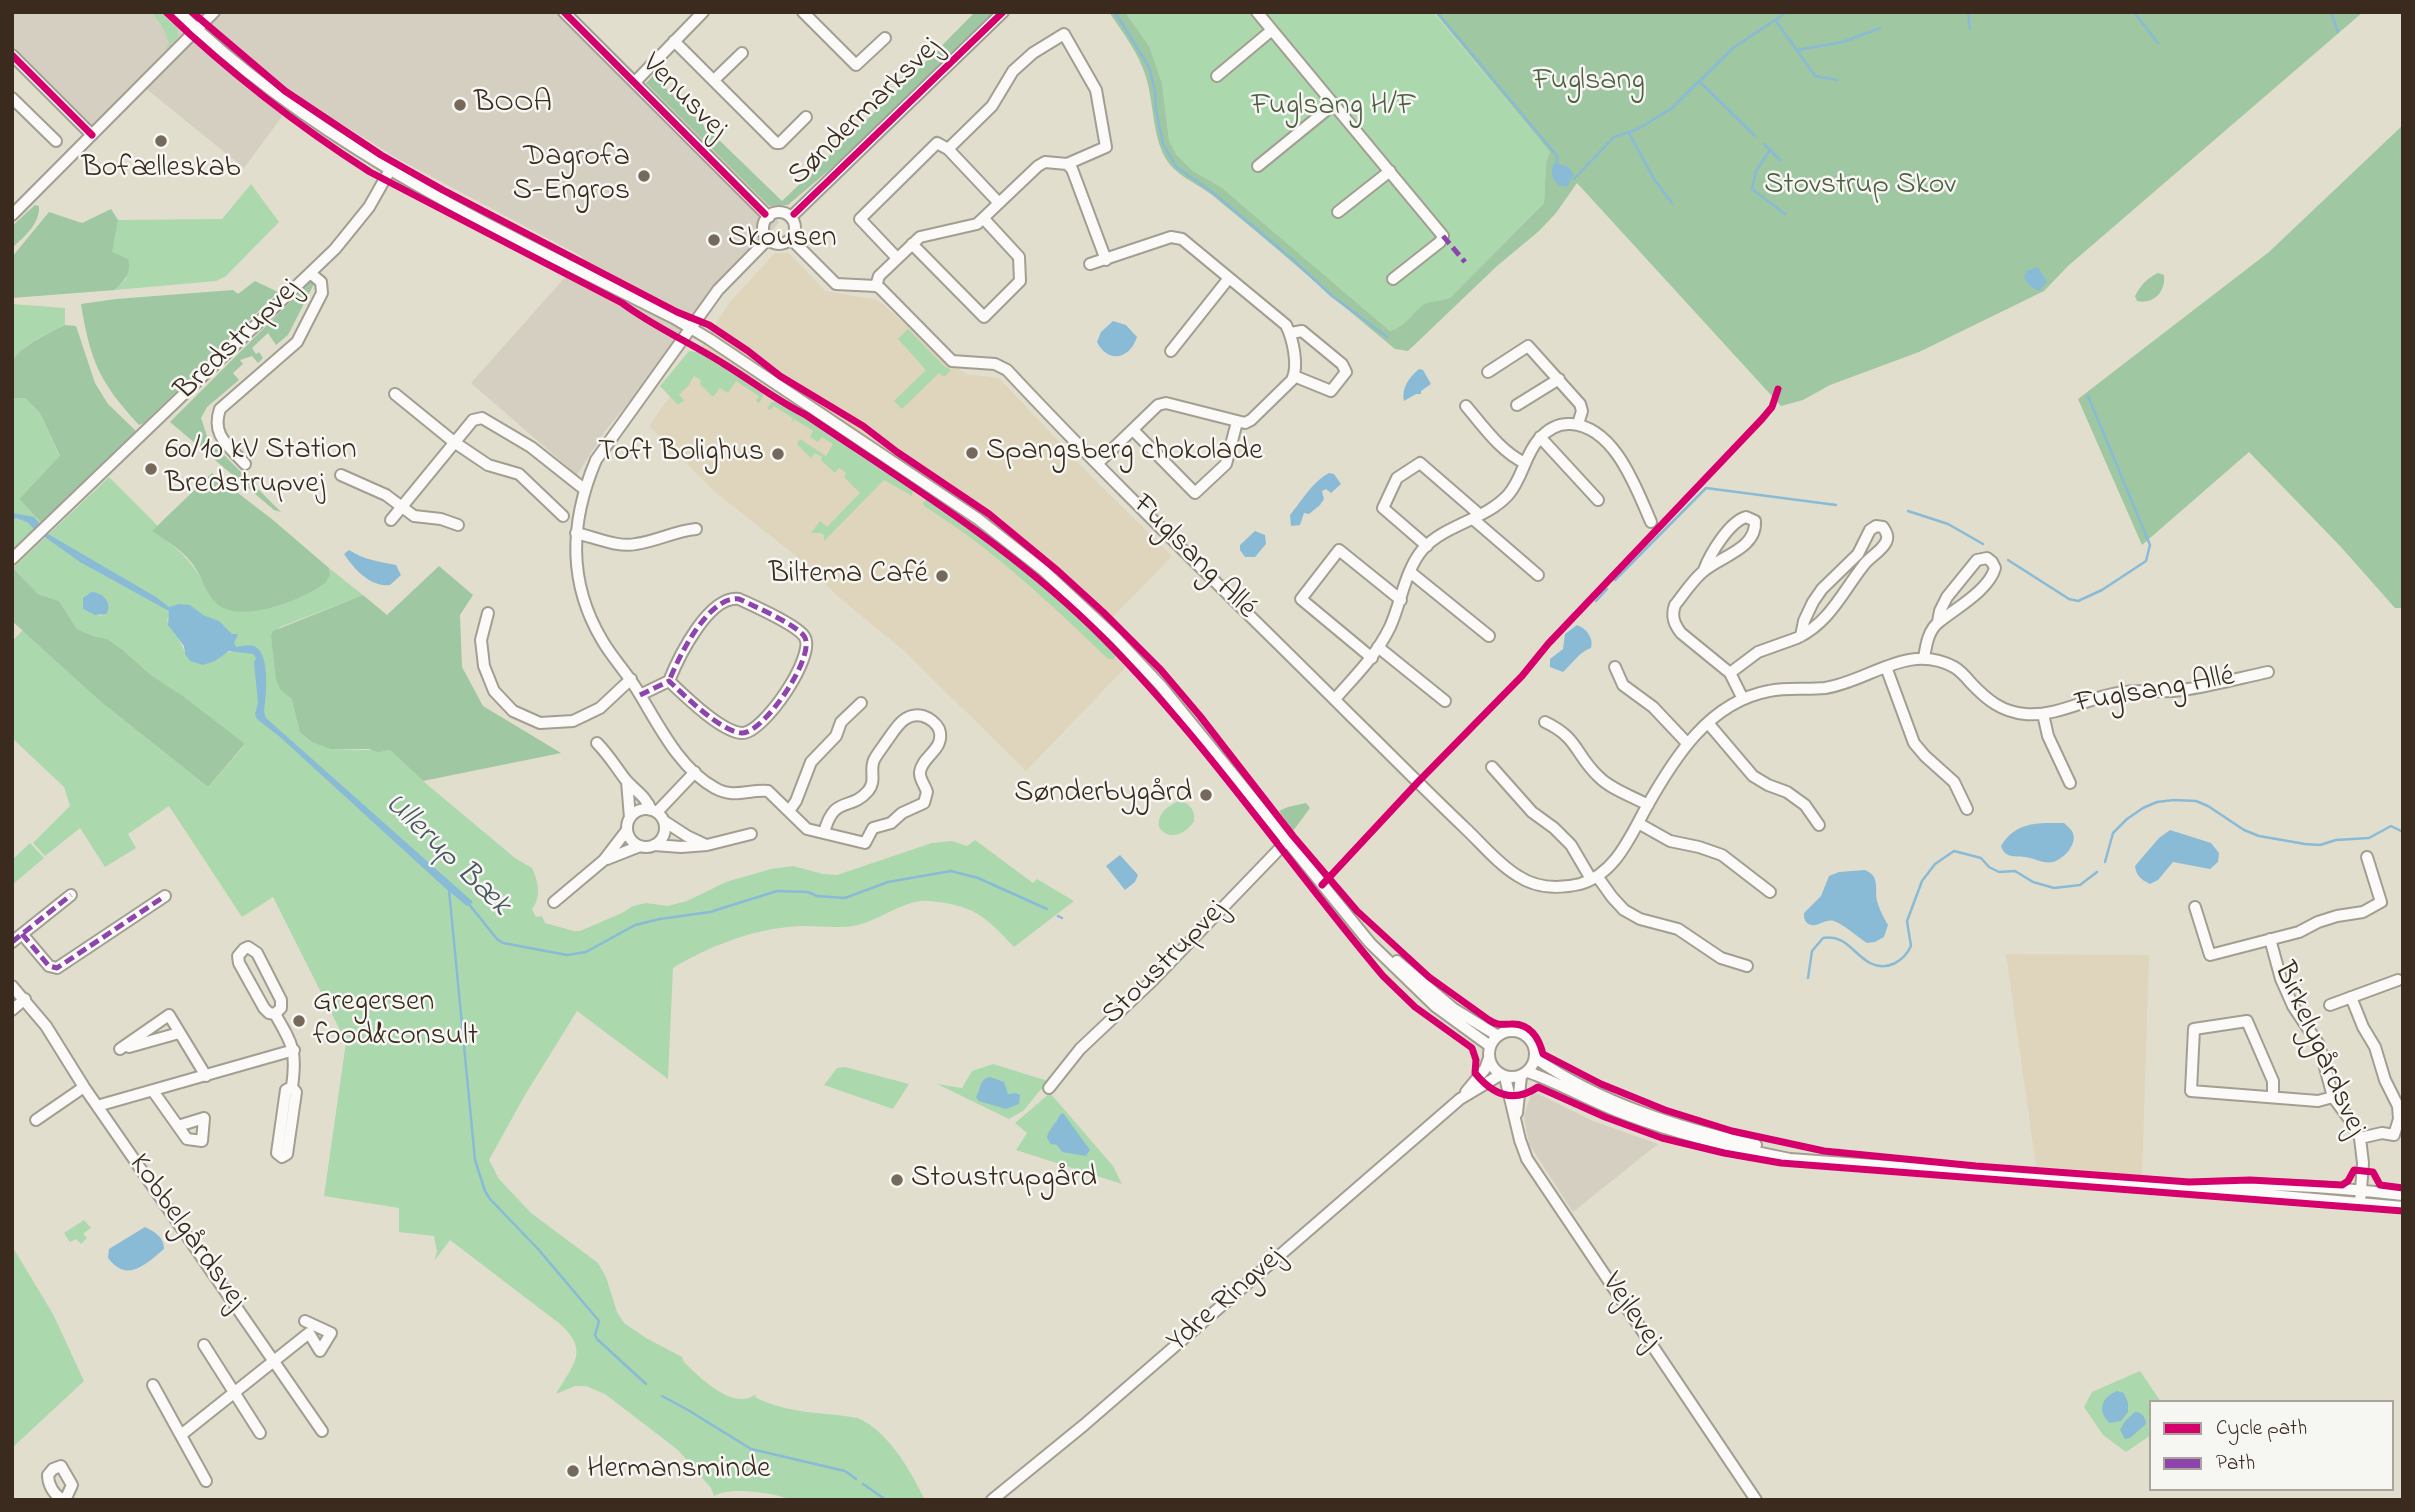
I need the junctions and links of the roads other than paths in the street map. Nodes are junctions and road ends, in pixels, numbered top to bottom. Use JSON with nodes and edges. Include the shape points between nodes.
{"nodes":[{"id":1,"x":179,"y":12,"type":"edge"},
{"id":2,"x":214,"y":12,"type":"edge"},
{"id":3,"x":564,"y":12,"type":"edge"},
{"id":4,"x":703,"y":12,"type":"edge"},
{"id":5,"x":803,"y":12,"type":"edge"},
{"id":6,"x":1003,"y":12,"type":"edge"},
{"id":7,"x":1257,"y":12,"type":"edge"},
{"id":8,"x":197,"y":29,"type":"junction"},
{"id":9,"x":1272,"y":30,"type":"junction"},
{"id":10,"x":885,"y":38,"type":"dead end"},
{"id":11,"x":674,"y":41,"type":"junction"},
{"id":12,"x":741,"y":53,"type":"dead end"},
{"id":13,"x":12,"y":55,"type":"edge"},
{"id":14,"x":1217,"y":76,"type":"dead end"},
{"id":15,"x":714,"y":80,"type":"junction"},
{"id":16,"x":635,"y":82,"type":"junction"},
{"id":17,"x":12,"y":98,"type":"edge"},
{"id":18,"x":1334,"y":104,"type":"junction"},
{"id":19,"x":806,"y":117,"type":"dead end"},
{"id":20,"x":92,"y":135,"type":"junction"},
{"id":21,"x":56,"y":141,"type":"dead end"},
{"id":22,"x":948,"y":149,"type":"junction"},
{"id":23,"x":1067,"y":164,"type":"junction"},
{"id":24,"x":1258,"y":166,"type":"dead end"},
{"id":25,"x":390,"y":170,"type":"junction"},
{"id":26,"x":1390,"y":171,"type":"junction"},
{"id":27,"x":999,"y":203,"type":"junction"},
{"id":28,"x":1338,"y":212,"type":"dead end"},
{"id":29,"x":12,"y":215,"type":"edge"},
{"id":30,"x":769,"y":217,"type":"junction"},
{"id":31,"x":791,"y":217,"type":"junction"},
{"id":32,"x":984,"y":219,"type":"junction"},
{"id":33,"x":768,"y":239,"type":"junction"},
{"id":34,"x":793,"y":241,"type":"junction"},
{"id":35,"x":912,"y":244,"type":"junction"},
{"id":36,"x":897,"y":258,"type":"junction"},
{"id":37,"x":1106,"y":260,"type":"junction"},
{"id":38,"x":1090,"y":264,"type":"dead end"},
{"id":39,"x":310,"y":273,"type":"junction"},
{"id":40,"x":1229,"y":278,"type":"junction"},
{"id":41,"x":1393,"y":279,"type":"dead end"},
{"id":42,"x":876,"y":286,"type":"junction"},
{"id":43,"x":691,"y":329,"type":"junction"},
{"id":44,"x":1291,"y":333,"type":"junction"},
{"id":45,"x":1171,"y":351,"type":"dead end"},
{"id":46,"x":1488,"y":372,"type":"dead end"},
{"id":47,"x":1294,"y":376,"type":"junction"},
{"id":48,"x":1559,"y":380,"type":"junction"},
{"id":49,"x":395,"y":394,"type":"dead end"},
{"id":50,"x":1517,"y":405,"type":"dead end"},
{"id":51,"x":1465,"y":406,"type":"dead end"},
{"id":52,"x":1237,"y":422,"type":"junction"},
{"id":53,"x":1578,"y":424,"type":"junction"},
{"id":54,"x":1133,"y":430,"type":"junction"},
{"id":55,"x":1540,"y":437,"type":"junction"},
{"id":56,"x":454,"y":442,"type":"junction"},
{"id":57,"x":1525,"y":463,"type":"junction"},
{"id":58,"x":244,"y":464,"type":"dead end"},
{"id":59,"x":1097,"y":464,"type":"junction"},
{"id":60,"x":341,"y":475,"type":"dead end"},
{"id":61,"x":584,"y":489,"type":"junction"},
{"id":62,"x":1598,"y":500,"type":"dead end"},
{"id":63,"x":401,"y":507,"type":"junction"},
{"id":64,"x":563,"y":516,"type":"dead end"},
{"id":65,"x":1477,"y":517,"type":"junction"},
{"id":66,"x":391,"y":520,"type":"dead end"},
{"id":67,"x":1651,"y":522,"type":"dead end"},
{"id":68,"x":458,"y":525,"type":"dead end"},
{"id":69,"x":696,"y":529,"type":"dead end"},
{"id":70,"x":576,"y":533,"type":"junction"},
{"id":71,"x":1427,"y":546,"type":"junction"},
{"id":72,"x":12,"y":559,"type":"edge"},
{"id":73,"x":1704,"y":570,"type":"junction"},
{"id":74,"x":1410,"y":572,"type":"junction"},
{"id":75,"x":1538,"y":575,"type":"dead end"},
{"id":76,"x":1834,"y":579,"type":"junction"},
{"id":77,"x":1848,"y":589,"type":"junction"},
{"id":78,"x":1401,"y":600,"type":"junction"},
{"id":79,"x":488,"y":613,"type":"dead end"},
{"id":80,"x":1938,"y":622,"type":"junction"},
{"id":81,"x":1489,"y":636,"type":"dead end"},
{"id":82,"x":1801,"y":636,"type":"junction"},
{"id":83,"x":1378,"y":647,"type":"junction"},
{"id":84,"x":1372,"y":658,"type":"junction"},
{"id":85,"x":1924,"y":658,"type":"junction"},
{"id":86,"x":1615,"y":667,"type":"dead end"},
{"id":87,"x":1885,"y":667,"type":"junction"},
{"id":88,"x":2268,"y":672,"type":"dead end"},
{"id":89,"x":1730,"y":673,"type":"junction"},
{"id":90,"x":631,"y":679,"type":"junction"},
{"id":91,"x":669,"y":681,"type":"junction"},
{"id":92,"x":640,"y":695,"type":"junction"},
{"id":93,"x":1335,"y":699,"type":"junction"},
{"id":94,"x":1743,"y":699,"type":"junction"},
{"id":95,"x":1445,"y":701,"type":"dead end"},
{"id":96,"x":861,"y":703,"type":"dead end"},
{"id":97,"x":2043,"y":714,"type":"junction"},
{"id":98,"x":1545,"y":722,"type":"dead end"},
{"id":99,"x":1708,"y":723,"type":"junction"},
{"id":100,"x":597,"y":743,"type":"dead end"},
{"id":101,"x":1687,"y":743,"type":"junction"},
{"id":102,"x":1492,"y":767,"type":"dead end"},
{"id":103,"x":695,"y":772,"type":"junction"},
{"id":104,"x":627,"y":781,"type":"junction"},
{"id":105,"x":2070,"y":783,"type":"dead end"},
{"id":106,"x":1648,"y":805,"type":"junction"},
{"id":107,"x":1966,"y":809,"type":"dead end"},
{"id":108,"x":789,"y":811,"type":"junction"},
{"id":109,"x":657,"y":814,"type":"junction"},
{"id":110,"x":1638,"y":823,"type":"junction"},
{"id":111,"x":628,"y":824,"type":"junction"},
{"id":112,"x":1819,"y":825,"type":"dead end"},
{"id":113,"x":824,"y":833,"type":"junction"},
{"id":114,"x":751,"y":834,"type":"dead end"},
{"id":115,"x":1286,"y":842,"type":"junction"},
{"id":116,"x":654,"y":845,"type":"junction"},
{"id":117,"x":707,"y":845,"type":"junction"},
{"id":118,"x":640,"y":846,"type":"junction"},
{"id":119,"x":2367,"y":857,"type":"dead end"},
{"id":120,"x":604,"y":860,"type":"junction"},
{"id":121,"x":1594,"y":878,"type":"junction"},
{"id":122,"x":1770,"y":892,"type":"dead end"},
{"id":123,"x":71,"y":895,"type":"dead end"},
{"id":124,"x":165,"y":896,"type":"dead end"},
{"id":125,"x":554,"y":902,"type":"dead end"},
{"id":126,"x":2195,"y":907,"type":"dead end"},
{"id":127,"x":1354,"y":922,"type":"junction"},
{"id":128,"x":22,"y":934,"type":"junction"},
{"id":129,"x":2270,"y":939,"type":"junction"},
{"id":130,"x":12,"y":942,"type":"edge"},
{"id":131,"x":1747,"y":966,"type":"dead end"},
{"id":132,"x":2398,"y":980,"type":"dead end"},
{"id":133,"x":12,"y":986,"type":"edge"},
{"id":134,"x":2351,"y":997,"type":"junction"},
{"id":135,"x":25,"y":999,"type":"junction"},
{"id":136,"x":2330,"y":1005,"type":"dead end"},
{"id":137,"x":12,"y":1010,"type":"edge"},
{"id":138,"x":275,"y":1014,"type":"junction"},
{"id":139,"x":179,"y":1032,"type":"junction"},
{"id":140,"x":1498,"y":1036,"type":"junction"},
{"id":141,"x":294,"y":1050,"type":"junction"},
{"id":142,"x":1489,"y":1052,"type":"junction"},
{"id":143,"x":1535,"y":1058,"type":"junction"},
{"id":144,"x":1525,"y":1074,"type":"junction"},
{"id":145,"x":206,"y":1076,"type":"junction"},
{"id":146,"x":1503,"y":1076,"type":"junction"},
{"id":147,"x":84,"y":1087,"type":"junction"},
{"id":148,"x":292,"y":1087,"type":"junction"},
{"id":149,"x":1049,"y":1088,"type":"dead end"},
{"id":150,"x":153,"y":1091,"type":"junction"},
{"id":151,"x":2273,"y":1097,"type":"junction"},
{"id":152,"x":2333,"y":1097,"type":"junction"},
{"id":153,"x":1460,"y":1099,"type":"junction"},
{"id":154,"x":97,"y":1106,"type":"junction"},
{"id":155,"x":1515,"y":1119,"type":"junction"},
{"id":156,"x":36,"y":1120,"type":"dead end"},
{"id":157,"x":178,"y":1126,"type":"dead end"},
{"id":158,"x":2360,"y":1138,"type":"junction"},
{"id":159,"x":1870,"y":1164,"type":"junction"},
{"id":160,"x":2182,"y":1187,"type":"junction"},
{"id":161,"x":2361,"y":1190,"type":"junction"},
{"id":162,"x":2403,"y":1195,"type":"edge"},
{"id":163,"x":2360,"y":1203,"type":"junction"},
{"id":164,"x":2403,"y":1207,"type":"edge"},
{"id":165,"x":309,"y":1334,"type":"dead end"},
{"id":166,"x":204,"y":1345,"type":"dead end"},
{"id":167,"x":274,"y":1361,"type":"junction"},
{"id":168,"x":153,"y":1385,"type":"dead end"},
{"id":169,"x":235,"y":1392,"type":"junction"},
{"id":170,"x":322,"y":1431,"type":"dead end"},
{"id":171,"x":260,"y":1433,"type":"dead end"},
{"id":172,"x":181,"y":1435,"type":"junction"},
{"id":173,"x":206,"y":1481,"type":"dead end"},
{"id":174,"x":992,"y":1500,"type":"edge"},
{"id":175,"x":1756,"y":1500,"type":"edge"}],
"edges":[{"from":1,"to":8,"type":"street"},
{"from":2,"to":8,"type":"street"},
{"from":3,"to":16,"type":"street","name":"Venusvej"},
{"from":4,"to":11,"type":"street"},
{"from":5,"to":10,"type":"street","via":[[856,65]]},
{"from":6,"to":31,"type":"street","name":"Søndermarksvej"},
{"from":7,"to":9,"type":"street"},
{"from":8,"to":20,"type":"street"},
{"from":8,"to":25,"type":"street","via":[[305,116]]},
{"from":9,"to":14,"type":"street"},
{"from":9,"to":18,"type":"street"},
{"from":11,"to":15,"type":"street"},
{"from":11,"to":16,"type":"street"},
{"from":12,"to":15,"type":"street"},
{"from":13,"to":20,"type":"street"},
{"from":15,"to":19,"type":"street","via":[[778,144]]},
{"from":16,"to":30,"type":"street","name":"Venusvej"},
{"from":17,"to":21,"type":"street"},
{"from":18,"to":24,"type":"street"},
{"from":18,"to":26,"type":"street"},
{"from":20,"to":29,"type":"street"},
{"from":22,"to":23,"type":"street","via":[[992,106],[1013,71],[1064,34],[1096,90],[1106,147]]},
{"from":22,"to":27,"type":"street"},
{"from":22,"to":36,"type":"street","via":[[937,143],[860,219]]},
{"from":23,"to":27,"type":"street","via":[[1045,162],[1038,166]]},
{"from":23,"to":37,"type":"street"},
{"from":25,"to":39,"type":"street","name":"Bredstrupvej","via":[[353,228]]},
{"from":25,"to":43,"type":"street"},
{"from":26,"to":28,"type":"street"},
{"from":26,"to":41,"type":"street","via":[[1443,236]]},
{"from":27,"to":32,"type":"street"},
{"from":30,"to":31,"type":"street","via":[[780,212]]},
{"from":30,"to":33,"type":"street","via":[[764,225]]},
{"from":31,"to":34,"type":"street"},
{"from":32,"to":35,"type":"street","via":[[920,237]]},
{"from":32,"to":35,"type":"street","via":[[1019,257],[1020,281],[984,317]]},
{"from":33,"to":34,"type":"street","via":[[777,244]]},
{"from":33,"to":43,"type":"street","via":[[718,290]]},
{"from":34,"to":42,"type":"street","via":[[836,284]]},
{"from":35,"to":36,"type":"street"},
{"from":36,"to":42,"type":"street","via":[[879,276]]},
{"from":37,"to":38,"type":"street"},
{"from":37,"to":40,"type":"street","via":[[1177,237]]},
{"from":39,"to":58,"type":"street","via":[[321,282],[322,293],[297,342],[220,409],[215,422],[219,434]]},
{"from":39,"to":72,"type":"street","name":"Bredstrupvej"},
{"from":40,"to":44,"type":"street"},
{"from":40,"to":45,"type":"street"},
{"from":42,"to":59,"type":"street","name":"Fuglsang Allé","via":[[952,360],[995,364],[1007,370]]},
{"from":43,"to":61,"type":"street","via":[[610,438]]},
{"from":43,"to":115,"type":"street","via":[[978,519],[1044,570],[1161,686]]},
{"from":44,"to":47,"type":"street"},
{"from":44,"to":47,"type":"street","via":[[1302,331],[1346,372],[1331,391]]},
{"from":46,"to":48,"type":"street","via":[[1528,346]]},
{"from":47,"to":52,"type":"street","via":[[1251,420]]},
{"from":48,"to":50,"type":"street"},
{"from":48,"to":53,"type":"street","via":[[1580,404]]},
{"from":49,"to":56,"type":"street"},
{"from":51,"to":57,"type":"street","via":[[1505,450]]},
{"from":52,"to":54,"type":"street","via":[[1166,403],[1158,405]]},
{"from":52,"to":54,"type":"street","via":[[1226,464],[1195,493]]},
{"from":53,"to":55,"type":"street","via":[[1551,428]]},
{"from":53,"to":67,"type":"street","via":[[1615,450]]},
{"from":54,"to":59,"type":"street"},
{"from":55,"to":57,"type":"street"},
{"from":55,"to":62,"type":"street"},
{"from":56,"to":61,"type":"street","via":[[473,420],[482,418],[531,447]]},
{"from":56,"to":63,"type":"street"},
{"from":56,"to":64,"type":"street","via":[[488,465],[519,474]]},
{"from":57,"to":65,"type":"street","via":[[1506,497]]},
{"from":59,"to":93,"type":"street","name":"Fuglsang Allé"},
{"from":60,"to":63,"type":"street","via":[[386,495]]},
{"from":61,"to":70,"type":"street"},
{"from":63,"to":66,"type":"street"},
{"from":63,"to":68,"type":"street","via":[[414,516]]},
{"from":65,"to":71,"type":"street"},
{"from":65,"to":71,"type":"street","via":[[1420,463],[1397,478],[1383,508]]},
{"from":65,"to":75,"type":"street"},
{"from":69,"to":70,"type":"street","via":[[636,545]]},
{"from":70,"to":90,"type":"street","via":[[579,578],[592,619]]},
{"from":71,"to":74,"type":"street"},
{"from":73,"to":73,"type":"street","via":[[1733,525],[1746,517],[1755,521],[1753,534],[1743,547]]},
{"from":73,"to":89,"type":"street","via":[[1675,605],[1673,620],[1681,633]]},
{"from":74,"to":78,"type":"street"},
{"from":74,"to":81,"type":"street"},
{"from":76,"to":77,"type":"street"},
{"from":76,"to":77,"type":"street","via":[[1858,554],[1870,530],[1883,527],[1886,542]]},
{"from":76,"to":82,"type":"street","via":[[1813,602]]},
{"from":77,"to":82,"type":"street","via":[[1819,624]]},
{"from":78,"to":83,"type":"street"},
{"from":78,"to":84,"type":"street","via":[[1339,550],[1301,598]]},
{"from":79,"to":90,"type":"street","via":[[481,640],[484,666],[494,691],[513,711],[540,723],[573,721],[600,708]]},
{"from":80,"to":80,"type":"street","via":[[1959,609],[1993,576],[1992,562],[1977,560],[1947,597]]},
{"from":80,"to":85,"type":"street"},
{"from":82,"to":89,"type":"street","via":[[1758,652]]},
{"from":83,"to":84,"type":"street"},
{"from":83,"to":95,"type":"street"},
{"from":84,"to":93,"type":"street"},
{"from":85,"to":87,"type":"street","name":"Fuglsang Allé"},
{"from":85,"to":97,"type":"street","name":"Fuglsang Allé","via":[[1958,668],[1980,693],[2004,709]]},
{"from":86,"to":101,"type":"street","via":[[1623,685],[1653,707]]},
{"from":87,"to":94,"type":"street","name":"Fuglsang Allé","via":[[1843,684],[1785,688]]},
{"from":87,"to":107,"type":"street","via":[[1914,743],[1954,782]]},
{"from":88,"to":97,"type":"street","name":"Fuglsang Allé","via":[[2182,690],[2116,693]]},
{"from":89,"to":94,"type":"street"},
{"from":90,"to":92,"type":"street"},
{"from":91,"to":91,"type":"street","via":[[731,730],[748,733],[792,682],[808,644],[795,629],[731,598],[722,601],[688,641]]},
{"from":91,"to":92,"type":"street"},
{"from":92,"to":103,"type":"street"},
{"from":93,"to":121,"type":"street","name":"Fuglsang Allé","via":[[1515,874],[1546,887]]},
{"from":94,"to":99,"type":"street","name":"Fuglsang Allé"},
{"from":96,"to":108,"type":"street","via":[[811,762]]},
{"from":97,"to":105,"type":"street","name":"Fuglsang Allé"},
{"from":98,"to":106,"type":"street","via":[[1572,739],[1601,780]]},
{"from":99,"to":101,"type":"street","name":"Fuglsang Allé"},
{"from":99,"to":112,"type":"street","via":[[1753,776],[1805,805]]},
{"from":100,"to":104,"type":"street"},
{"from":101,"to":106,"type":"street","name":"Fuglsang Allé"},
{"from":102,"to":121,"type":"street","via":[[1532,812],[1571,845]]},
{"from":103,"to":108,"type":"street","via":[[725,792],[768,791]]},
{"from":103,"to":109,"type":"street"},
{"from":104,"to":109,"type":"street"},
{"from":104,"to":111,"type":"street"},
{"from":106,"to":110,"type":"street","name":"Fuglsang Allé"},
{"from":108,"to":113,"type":"street","via":[[807,829]]},
{"from":109,"to":111,"type":"street","via":[[639,810]]},
{"from":109,"to":116,"type":"street","via":[[664,835]]},
{"from":109,"to":117,"type":"street"},
{"from":110,"to":121,"type":"street","name":"Fuglsang Allé","via":[[1612,864]]},
{"from":110,"to":122,"type":"street","via":[[1670,841],[1721,855]]},
{"from":111,"to":118,"type":"street","via":[[631,840]]},
{"from":111,"to":120,"type":"street"},
{"from":113,"to":113,"type":"street","via":[[836,808],[868,791],[874,778],[874,759],[901,721],[915,715],[933,721],[940,737],[920,771],[927,792],[923,803],[891,823],[873,828],[866,843]]},
{"from":114,"to":117,"type":"street"},
{"from":115,"to":127,"type":"street"},
{"from":115,"to":149,"type":"street","name":"Stoustrupvej","via":[[1080,1049]]},
{"from":116,"to":117,"type":"street"},
{"from":116,"to":118,"type":"street"},
{"from":118,"to":120,"type":"street"},
{"from":119,"to":129,"type":"street","name":"Birkelygårdsvej","via":[[2381,902],[2364,912],[2337,916]]},
{"from":120,"to":125,"type":"street"},
{"from":121,"to":131,"type":"street","via":[[1624,910],[1678,929],[1714,954]]},
{"from":123,"to":128,"type":"street"},
{"from":124,"to":128,"type":"street","via":[[57,968],[49,966]]},
{"from":126,"to":129,"type":"street","name":"Birkelygårdsvej","via":[[2210,955]]},
{"from":127,"to":140,"type":"street","via":[[1454,1009]]},
{"from":127,"to":142,"type":"street","via":[[1413,986]]},
{"from":128,"to":130,"type":"street"},
{"from":129,"to":152,"type":"street","name":"Birkelygårdsvej","via":[[2293,1006],[2319,1045]]},
{"from":132,"to":134,"type":"street"},
{"from":133,"to":135,"type":"street","name":"Kobbelgårdsvej"},
{"from":134,"to":136,"type":"street"},
{"from":134,"to":158,"type":"street","via":[[2375,1047],[2399,1119],[2394,1135]]},
{"from":135,"to":137,"type":"street"},
{"from":135,"to":147,"type":"street","name":"Kobbelgårdsvej"},
{"from":138,"to":138,"type":"street","via":[[264,1008],[239,963],[238,956],[248,947],[257,953],[281,1000]]},
{"from":138,"to":141,"type":"street"},
{"from":139,"to":139,"type":"street","via":[[169,1015],[120,1049],[144,1042]]},
{"from":139,"to":145,"type":"street"},
{"from":140,"to":142,"type":"street"},
{"from":140,"to":143,"type":"street","via":[[1511,1031],[1524,1034],[1533,1045]]},
{"from":141,"to":145,"type":"street"},
{"from":141,"to":148,"type":"street"},
{"from":142,"to":146,"type":"street","via":[[1493,1068]]},
{"from":142,"to":153,"type":"street","name":"Ydre Ringvej","via":[[1485,1069]]},
{"from":143,"to":144,"type":"street"},
{"from":143,"to":159,"type":"street","via":[[1605,1096],[1684,1127]]},
{"from":144,"to":146,"type":"street"},
{"from":144,"to":155,"type":"street","name":"Vejlevej"},
{"from":144,"to":159,"type":"street","via":[[1608,1108],[1731,1147],[1790,1158]]},
{"from":145,"to":150,"type":"street"},
{"from":146,"to":153,"type":"street","name":"Ydre Ringvej"},
{"from":146,"to":155,"type":"street","name":"Vejlevej"},
{"from":147,"to":154,"type":"street","name":"Kobbelgårdsvej"},
{"from":147,"to":156,"type":"street"},
{"from":148,"to":148,"type":"street","via":[[296,1092],[288,1154],[282,1157],[277,1153],[286,1090]]},
{"from":150,"to":154,"type":"street"},
{"from":150,"to":157,"type":"street","name":"Kobbelgårdsvej"},
{"from":151,"to":151,"type":"street","via":[[2191,1091],[2194,1029],[2247,1021],[2273,1081]]},
{"from":151,"to":152,"type":"street","via":[[2318,1101]]},
{"from":152,"to":158,"type":"street","name":"Birkelygårdsvej"},
{"from":153,"to":174,"type":"street","name":"Ydre Ringvej"},
{"from":154,"to":167,"type":"street","name":"Kobbelgårdsvej"},
{"from":155,"to":175,"type":"street","name":"Vejlevej","via":[[1527,1159]]},
{"from":158,"to":161,"type":"street","name":"Birkelygårdsvej"},
{"from":159,"to":160,"type":"street"},
{"from":160,"to":161,"type":"street","via":[[2246,1184]]},
{"from":160,"to":163,"type":"street"},
{"from":161,"to":162,"type":"street"},
{"from":161,"to":163,"type":"street","name":"Birkelygårdsvej"},
{"from":163,"to":164,"type":"street"},
{"from":165,"to":167,"type":"street"},
{"from":166,"to":169,"type":"street","name":"Kobbelgårdsvej"},
{"from":167,"to":169,"type":"street"},
{"from":167,"to":170,"type":"street","name":"Kobbelgårdsvej"},
{"from":168,"to":172,"type":"street"},
{"from":169,"to":171,"type":"street","name":"Kobbelgårdsvej"},
{"from":169,"to":172,"type":"street"},
{"from":172,"to":173,"type":"street"}]}
